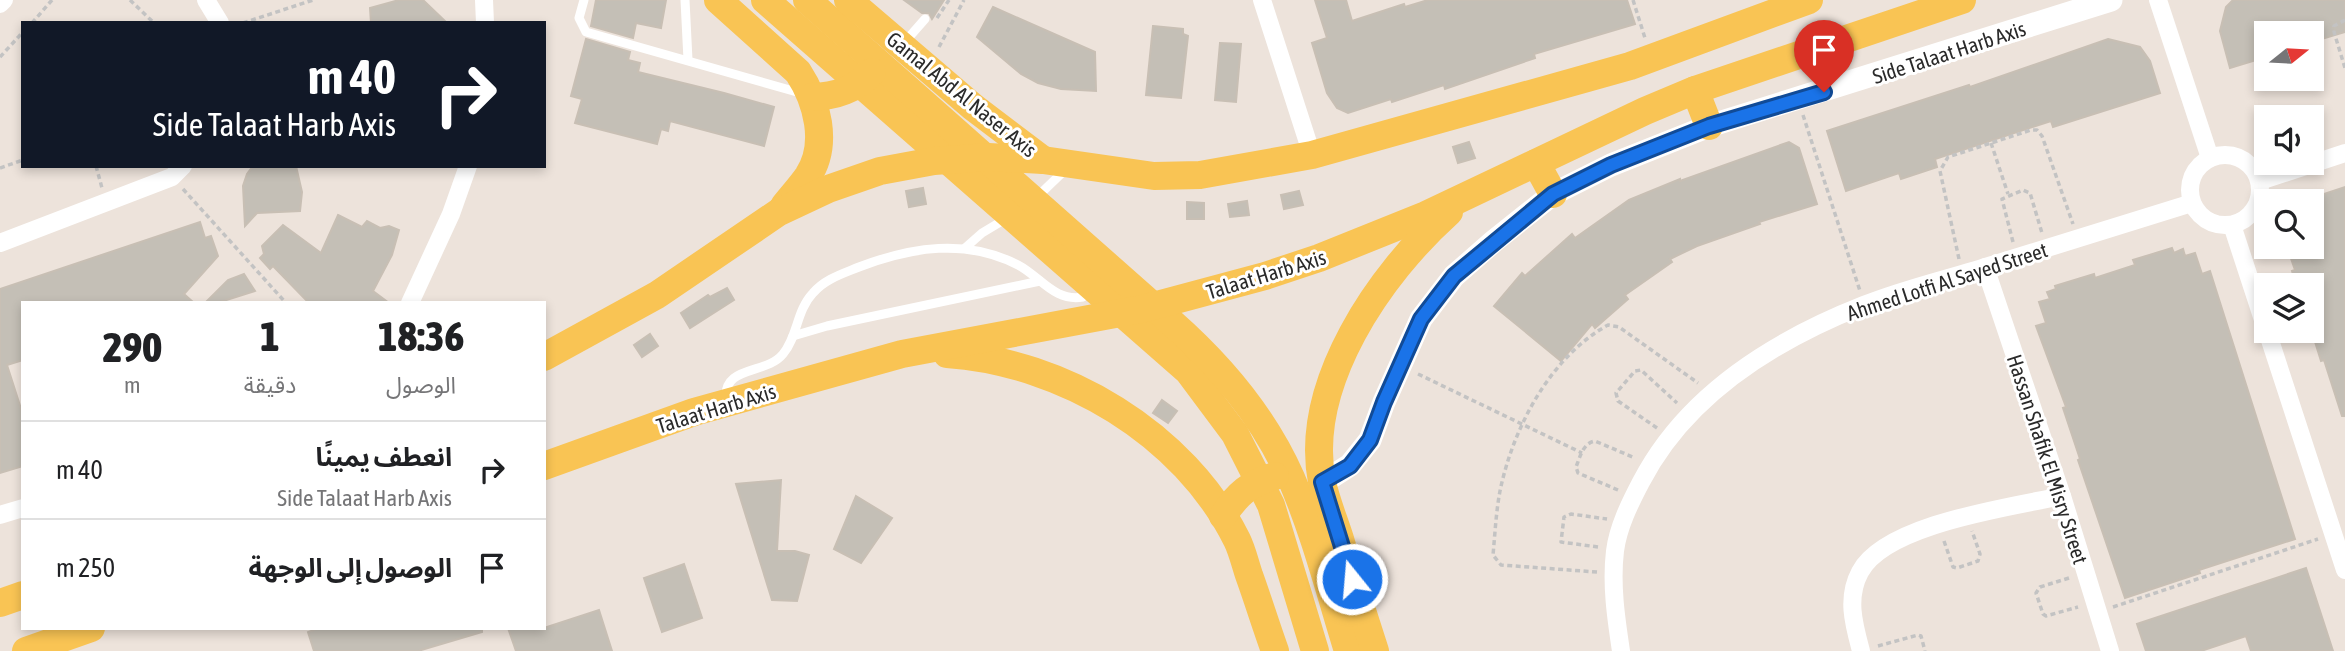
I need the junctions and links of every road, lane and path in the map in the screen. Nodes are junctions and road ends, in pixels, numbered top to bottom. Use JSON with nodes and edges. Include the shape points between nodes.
{"nodes":[{"id":1,"x":4,"y":0,"type":"edge"},
{"id":2,"x":52,"y":0,"type":"edge"},
{"id":3,"x":130,"y":0,"type":"edge"},
{"id":4,"x":206,"y":0,"type":"edge"},
{"id":5,"x":313,"y":0,"type":"edge"},
{"id":6,"x":484,"y":0,"type":"edge"},
{"id":7,"x":584,"y":0,"type":"edge"},
{"id":8,"x":685,"y":0,"type":"edge"},
{"id":9,"x":718,"y":0,"type":"edge"},
{"id":10,"x":765,"y":0,"type":"edge"},
{"id":11,"x":848,"y":0,"type":"edge"},
{"id":12,"x":964,"y":0,"type":"edge"},
{"id":13,"x":1262,"y":0,"type":"edge"},
{"id":14,"x":1633,"y":0,"type":"edge"},
{"id":15,"x":1809,"y":0,"type":"edge"},
{"id":16,"x":1962,"y":0,"type":"edge"},
{"id":17,"x":2111,"y":0,"type":"edge"},
{"id":18,"x":2158,"y":0,"type":"edge"},
{"id":19,"x":0,"y":4,"type":"edge"},
{"id":20,"x":1776,"y":6,"type":"edge"},
{"id":21,"x":798,"y":10,"type":"edge"},
{"id":22,"x":925,"y":19,"type":"dead end"},
{"id":23,"x":2345,"y":20,"type":"edge"},
{"id":24,"x":34,"y":21,"type":"edge"},
{"id":25,"x":152,"y":21,"type":"edge"},
{"id":26,"x":219,"y":21,"type":"edge"},
{"id":27,"x":249,"y":21,"type":"edge"},
{"id":28,"x":485,"y":21,"type":"edge"},
{"id":29,"x":21,"y":34,"type":"edge"},
{"id":30,"x":895,"y":40,"type":"junction"},
{"id":31,"x":0,"y":57,"type":"edge"},
{"id":32,"x":1652,"y":58,"type":"junction"},
{"id":33,"x":688,"y":60,"type":"junction"},
{"id":34,"x":928,"y":68,"type":"junction"},
{"id":35,"x":2345,"y":68,"type":"edge"},
{"id":36,"x":1695,"y":90,"type":"junction"},
{"id":37,"x":812,"y":97,"type":"junction"},
{"id":38,"x":1798,"y":100,"type":"junction"},
{"id":39,"x":1709,"y":126,"type":"junction"},
{"id":40,"x":1991,"y":143,"type":"junction"},
{"id":41,"x":2345,"y":153,"type":"edge"},
{"id":42,"x":1312,"y":155,"type":"junction"},
{"id":43,"x":2210,"y":158,"type":"junction"},
{"id":44,"x":21,"y":161,"type":"edge"},
{"id":45,"x":1056,"y":163,"type":"junction"},
{"id":46,"x":1536,"y":163,"type":"junction"},
{"id":47,"x":0,"y":168,"type":"edge"},
{"id":48,"x":467,"y":168,"type":"edge"},
{"id":49,"x":178,"y":172,"type":"edge"},
{"id":50,"x":2260,"y":181,"type":"junction"},
{"id":51,"x":1479,"y":191,"type":"junction"},
{"id":52,"x":1553,"y":194,"type":"junction"},
{"id":53,"x":2008,"y":195,"type":"junction"},
{"id":54,"x":2192,"y":203,"type":"junction"},
{"id":55,"x":779,"y":212,"type":"junction"},
{"id":56,"x":2232,"y":225,"type":"junction"},
{"id":57,"x":2078,"y":239,"type":"junction"},
{"id":58,"x":0,"y":243,"type":"edge"},
{"id":59,"x":964,"y":248,"type":"junction"},
{"id":60,"x":2047,"y":248,"type":"junction"},
{"id":61,"x":2017,"y":257,"type":"junction"},
{"id":62,"x":1985,"y":267,"type":"junction"},
{"id":63,"x":1962,"y":275,"type":"junction"},
{"id":64,"x":1040,"y":281,"type":"junction"},
{"id":65,"x":2254,"y":291,"type":"edge"},
{"id":66,"x":1083,"y":297,"type":"dead end"},
{"id":67,"x":284,"y":301,"type":"edge"},
{"id":68,"x":411,"y":301,"type":"edge"},
{"id":69,"x":1865,"y":305,"type":"junction"},
{"id":70,"x":793,"y":336,"type":"junction"},
{"id":71,"x":2271,"y":343,"type":"edge"},
{"id":72,"x":902,"y":354,"type":"junction"},
{"id":73,"x":546,"y":356,"type":"edge"},
{"id":74,"x":1400,"y":366,"type":"junction"},
{"id":75,"x":1712,"y":394,"type":"junction"},
{"id":76,"x":727,"y":402,"type":"junction"},
{"id":77,"x":1689,"y":414,"type":"junction"},
{"id":78,"x":1522,"y":424,"type":"junction"},
{"id":79,"x":1669,"y":437,"type":"junction"},
{"id":80,"x":1582,"y":453,"type":"junction"},
{"id":81,"x":546,"y":465,"type":"edge"},
{"id":82,"x":1650,"y":465,"type":"junction"},
{"id":83,"x":1322,"y":482,"type":"junction"},
{"id":84,"x":2062,"y":496,"type":"junction"},
{"id":85,"x":1633,"y":497,"type":"junction"},
{"id":86,"x":21,"y":509,"type":"edge"},
{"id":87,"x":0,"y":514,"type":"edge"},
{"id":88,"x":1223,"y":516,"type":"junction"},
{"id":89,"x":1967,"y":516,"type":"junction"},
{"id":90,"x":1623,"y":521,"type":"junction"},
{"id":91,"x":1938,"y":525,"type":"junction"},
{"id":92,"x":2333,"y":534,"type":"junction"},
{"id":93,"x":1615,"y":548,"type":"junction"},
{"id":94,"x":2345,"y":570,"type":"edge"},
{"id":95,"x":2085,"y":573,"type":"junction"},
{"id":96,"x":1613,"y":574,"type":"junction"},
{"id":97,"x":21,"y":596,"type":"edge"},
{"id":98,"x":0,"y":603,"type":"edge"},
{"id":99,"x":2096,"y":607,"type":"junction"},
{"id":100,"x":85,"y":630,"type":"edge"},
{"id":101,"x":1347,"y":648,"type":"edge"},
{"id":102,"x":1869,"y":649,"type":"edge"},
{"id":103,"x":26,"y":651,"type":"edge"},
{"id":104,"x":1275,"y":651,"type":"edge"},
{"id":105,"x":1315,"y":651,"type":"edge"},
{"id":106,"x":1375,"y":651,"type":"edge"},
{"id":107,"x":1621,"y":651,"type":"edge"},
{"id":108,"x":1926,"y":651,"type":"edge"},
{"id":109,"x":2109,"y":651,"type":"edge"}],
"edges":[{"from":1,"to":19,"type":"street"},
{"from":2,"to":24,"type":"path"},
{"from":3,"to":25,"type":"path"},
{"from":4,"to":26,"type":"street"},
{"from":5,"to":27,"type":"path"},
{"from":6,"to":28,"type":"street"},
{"from":7,"to":33,"type":"lane","via":[[579,18],[586,32]]},
{"from":8,"to":33,"type":"lane"},
{"from":9,"to":37,"type":"main road","via":[[789,62]]},
{"from":10,"to":21,"type":"main road"},
{"from":11,"to":30,"type":"main road","name":"Gamal Abd Al Naser Axis"},
{"from":12,"to":34,"type":"path"},
{"from":13,"to":42,"type":"street"},
{"from":14,"to":32,"type":"path"},
{"from":15,"to":20,"type":"main road"},
{"from":16,"to":36,"type":"main road","name":"Talaat Harb Axis"},
{"from":17,"to":38,"type":"street","name":"Side Talaat Harb Axis"},
{"from":18,"to":43,"type":"street"},
{"from":20,"to":32,"type":"main road"},
{"from":21,"to":101,"type":"main road","via":[[1188,336],[1226,376],[1259,421],[1290,476]]},
{"from":21,"to":105,"type":"main road","via":[[1188,371],[1235,435],[1271,505]]},
{"from":22,"to":30,"type":"lane"},
{"from":23,"to":35,"type":"path","via":[[2334,26]]},
{"from":29,"to":31,"type":"path"},
{"from":30,"to":34,"type":"main road","name":"Gamal Abd Al Naser Axis"},
{"from":30,"to":37,"type":"main road","via":[[863,81],[839,94]]},
{"from":32,"to":42,"type":"main road"},
{"from":33,"to":37,"type":"lane"},
{"from":34,"to":45,"type":"main road","name":"Gamal Abd Al Naser Axis","via":[[973,107]]},
{"from":36,"to":39,"type":"main road"},
{"from":36,"to":46,"type":"main road","name":"Talaat Harb Axis"},
{"from":37,"to":55,"type":"main road","via":[[819,126],[815,158],[810,174]]},
{"from":38,"to":39,"type":"street","name":"Side Talaat Harb Axis"},
{"from":38,"to":69,"type":"path"},
{"from":39,"to":52,"type":"street","name":"Side Talaat Harb Axis"},
{"from":40,"to":53,"type":"path"},
{"from":40,"to":57,"type":"path","via":[[2031,130],[2040,133]]},
{"from":40,"to":63,"type":"path","via":[[1948,157],[1940,171]]},
{"from":41,"to":50,"type":"street"},
{"from":42,"to":45,"type":"main road","via":[[1200,175],[1154,176]]},
{"from":43,"to":50,"type":"street","via":[[2240,158]]},
{"from":43,"to":54,"type":"street","via":[[2191,182]]},
{"from":44,"to":47,"type":"path"},
{"from":45,"to":55,"type":"main road","via":[[988,157],[934,161],[828,188]]},
{"from":45,"to":59,"type":"lane","via":[[1045,191]]},
{"from":46,"to":51,"type":"main road","name":"Talaat Harb Axis"},
{"from":46,"to":52,"type":"main road"},
{"from":48,"to":68,"type":"street"},
{"from":49,"to":58,"type":"street"},
{"from":49,"to":67,"type":"path"},
{"from":50,"to":56,"type":"street","via":[[2252,214]]},
{"from":51,"to":72,"type":"main road","name":"Talaat Harb Axis","via":[[1330,254],[1204,294]]},
{"from":51,"to":83,"type":"main road","via":[[1413,247],[1360,322],[1326,398],[1320,440]]},
{"from":52,"to":74,"type":"street","name":"Side Talaat Harb Axis","via":[[1454,276],[1421,319]]},
{"from":53,"to":60,"type":"path","via":[[2028,191]]},
{"from":53,"to":61,"type":"path","via":[[2001,200]]},
{"from":54,"to":56,"type":"street","via":[[2208,221]]},
{"from":54,"to":57,"type":"street","name":"Ahmed Lotfi Al Sayed Street"},
{"from":55,"to":73,"type":"main road","via":[[657,295]]},
{"from":56,"to":65,"type":"street"},
{"from":57,"to":60,"type":"street","name":"Ahmed Lotfi Al Sayed Street"},
{"from":59,"to":64,"type":"lane","via":[[1008,261]]},
{"from":59,"to":70,"type":"lane","via":[[904,252],[832,278],[807,300]]},
{"from":60,"to":61,"type":"street","name":"Ahmed Lotfi Al Sayed Street"},
{"from":61,"to":62,"type":"street","name":"Ahmed Lotfi Al Sayed Street"},
{"from":62,"to":63,"type":"street","name":"Ahmed Lotfi Al Sayed Street"},
{"from":62,"to":84,"type":"street","name":"Hassan Shafik El Misry Street"},
{"from":63,"to":69,"type":"street","name":"Ahmed Lotfi Al Sayed Street"},
{"from":64,"to":66,"type":"lane","via":[[1059,295]]},
{"from":64,"to":70,"type":"lane"},
{"from":69,"to":75,"type":"street","name":"Ahmed Lotfi Al Sayed Street","via":[[1761,356]]},
{"from":70,"to":76,"type":"lane","via":[[776,361],[732,378],[726,389]]},
{"from":71,"to":92,"type":"street"},
{"from":72,"to":76,"type":"main road","name":"Talaat Harb Axis"},
{"from":72,"to":88,"type":"main road","via":[[988,359],[1071,386],[1152,437],[1187,470]]},
{"from":74,"to":78,"type":"path"},
{"from":74,"to":83,"type":"street","name":"Side Talaat Harb Axis","via":[[1370,440],[1350,466]]},
{"from":75,"to":77,"type":"street","name":"Ahmed Lotfi Al Sayed Street"},
{"from":75,"to":78,"type":"path","via":[[1619,327],[1608,325],[1560,367]]},
{"from":76,"to":81,"type":"main road","name":"Talaat Harb Axis"},
{"from":77,"to":79,"type":"street","name":"Ahmed Lotfi Al Sayed Street"},
{"from":77,"to":79,"type":"path","via":[[1641,370],[1635,371],[1616,393],[1618,401]]},
{"from":78,"to":80,"type":"path"},
{"from":78,"to":96,"type":"path","via":[[1500,492],[1496,561]]},
{"from":79,"to":82,"type":"street","name":"Ahmed Lotfi Al Sayed Street"},
{"from":80,"to":82,"type":"path","via":[[1595,441]]},
{"from":80,"to":85,"type":"path","via":[[1578,473]]},
{"from":82,"to":85,"type":"street","name":"Ahmed Lotfi Al Sayed Street"},
{"from":83,"to":88,"type":"main road","via":[[1287,474],[1261,480],[1239,494]]},
{"from":83,"to":106,"type":"main road"},
{"from":84,"to":89,"type":"street"},
{"from":84,"to":95,"type":"street","name":"Hassan Shafik El Misry Street"},
{"from":85,"to":90,"type":"street","name":"Ahmed Lotfi Al Sayed Street"},
{"from":86,"to":87,"type":"street"},
{"from":88,"to":104,"type":"main road","via":[[1238,541]]},
{"from":89,"to":91,"type":"street"},
{"from":89,"to":91,"type":"path","via":[[1980,554],[1978,561],[1957,568]]},
{"from":90,"to":93,"type":"street","name":"Ahmed Lotfi Al Sayed Street"},
{"from":90,"to":93,"type":"path","via":[[1564,517],[1561,542]]},
{"from":91,"to":102,"type":"street","via":[[1895,540],[1874,553],[1860,572],[1852,596],[1853,620]]},
{"from":92,"to":94,"type":"street"},
{"from":92,"to":99,"type":"path"},
{"from":93,"to":96,"type":"street","name":"Ahmed Lotfi Al Sayed Street"},
{"from":95,"to":99,"type":"street","name":"Hassan Shafik El Misry Street"},
{"from":95,"to":99,"type":"path","via":[[2040,587],[2036,593],[2046,616]]},
{"from":96,"to":107,"type":"street","name":"Ahmed Lotfi Al Sayed Street"},
{"from":97,"to":98,"type":"main road"},
{"from":99,"to":109,"type":"street","name":"Hassan Shafik El Misry Street"},
{"from":100,"to":103,"type":"main road"},
{"from":102,"to":108,"type":"path","via":[[1917,635]]}]}
